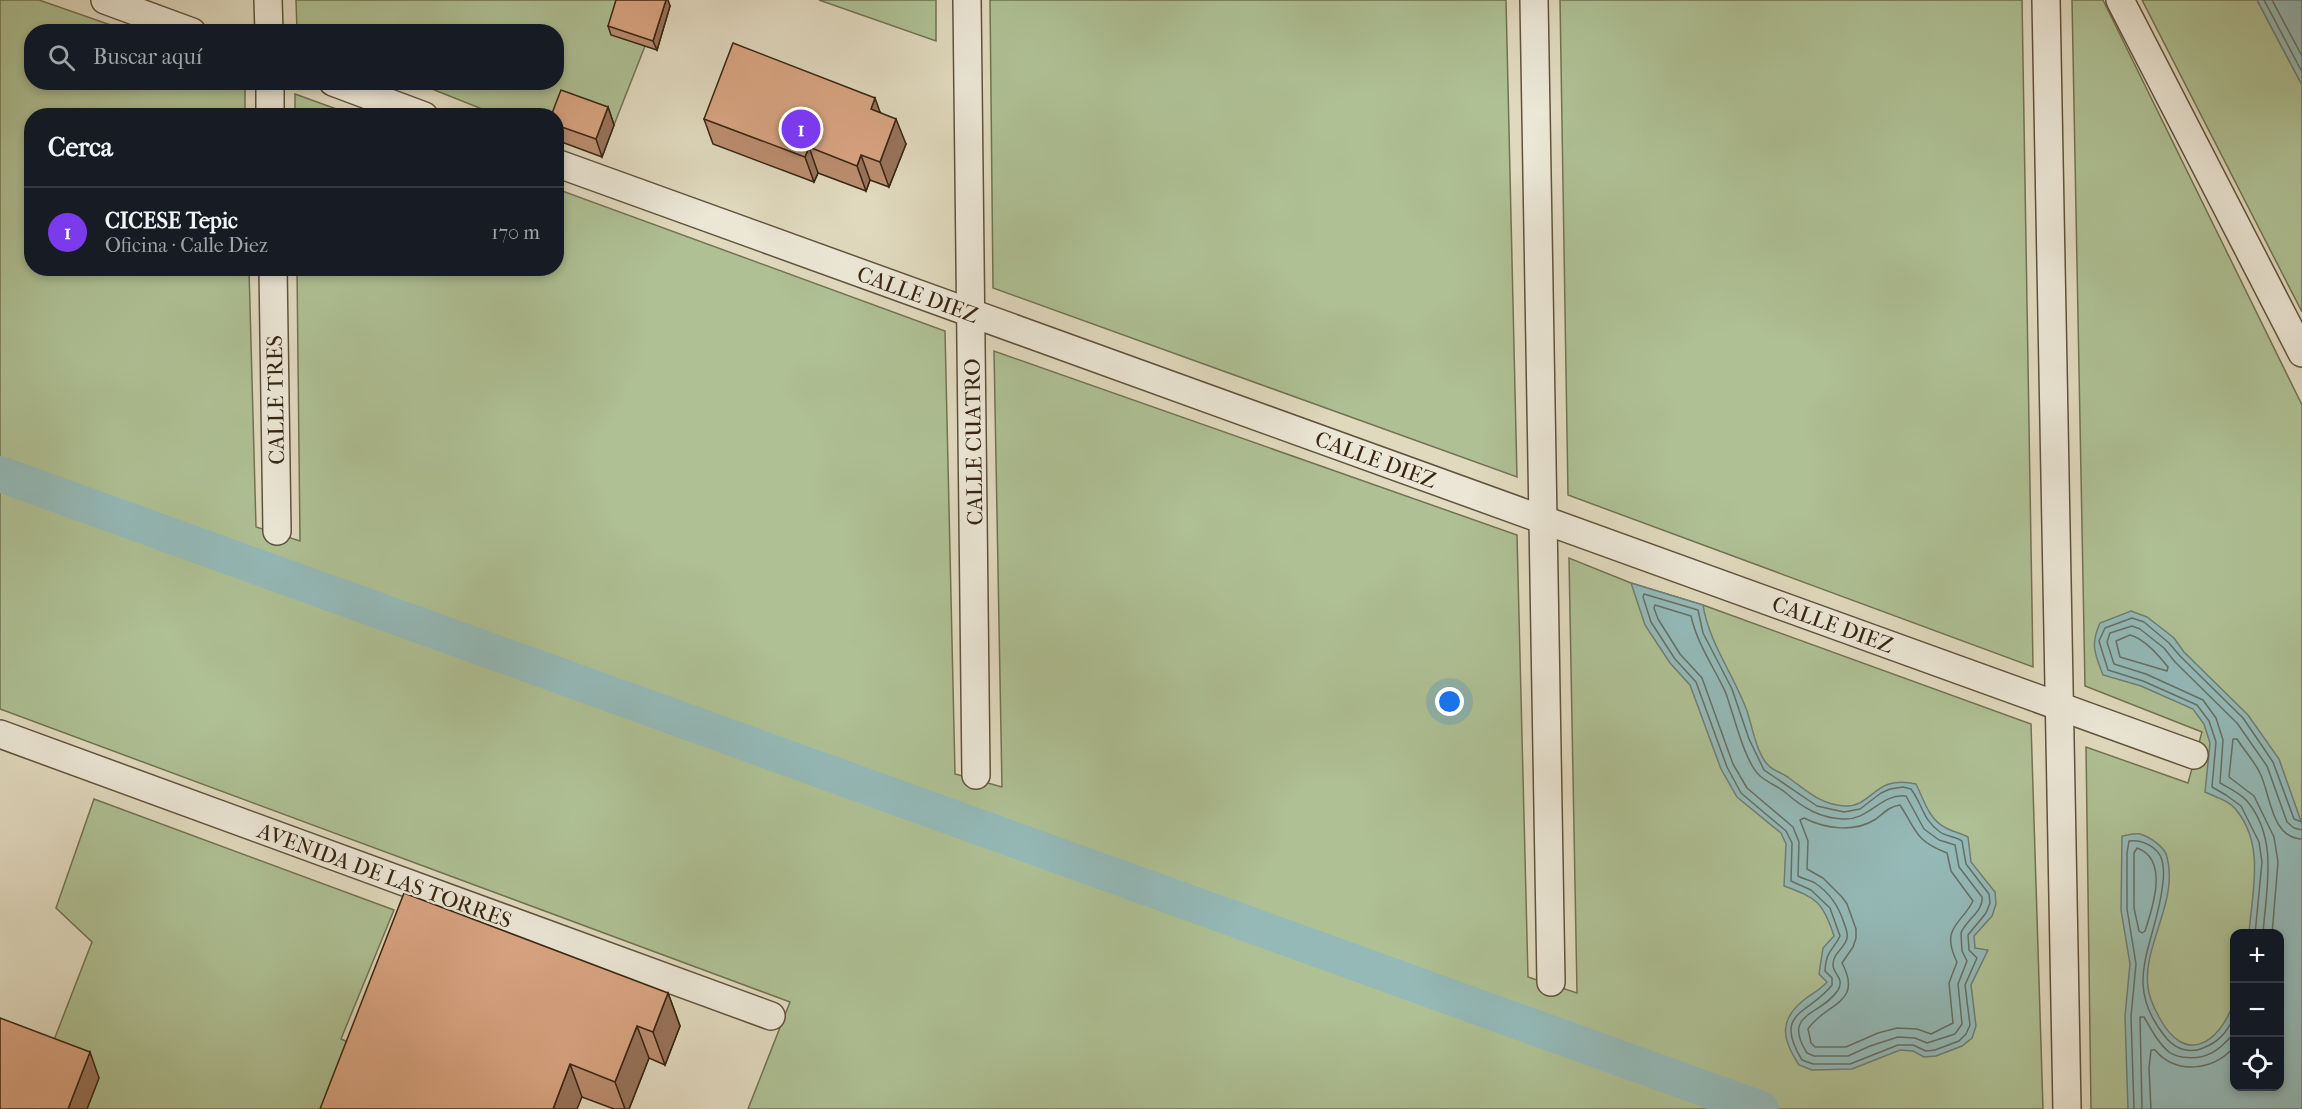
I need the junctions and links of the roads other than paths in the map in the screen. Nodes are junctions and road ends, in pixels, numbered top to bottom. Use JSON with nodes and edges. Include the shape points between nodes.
{"nodes":[{"id":1,"x":105,"y":0,"type":"edge"},
{"id":2,"x":268,"y":0,"type":"edge"},
{"id":3,"x":967,"y":0,"type":"edge"},
{"id":4,"x":1534,"y":0,"type":"edge"},
{"id":5,"x":2046,"y":0,"type":"edge"},
{"id":6,"x":2120,"y":0,"type":"edge"},
{"id":7,"x":170,"y":24,"type":"edge"},
{"id":8,"x":269,"y":24,"type":"edge"},
{"id":9,"x":270,"y":90,"type":"edge"},
{"id":10,"x":354,"y":90,"type":"edge"},
{"id":11,"x":270,"y":108,"type":"edge"},
{"id":12,"x":403,"y":108,"type":"edge"},
{"id":13,"x":564,"y":166,"type":"edge"},
{"id":14,"x":273,"y":276,"type":"edge"},
{"id":15,"x":971,"y":313,"type":"junction"},
{"id":16,"x":2302,"y":352,"type":"edge"},
{"id":17,"x":1544,"y":520,"type":"junction"},
{"id":18,"x":277,"y":531,"type":"dead end"},
{"id":19,"x":2059,"y":706,"type":"junction"},
{"id":20,"x":0,"y":734,"type":"edge"},
{"id":21,"x":2194,"y":755,"type":"dead end"},
{"id":22,"x":976,"y":775,"type":"dead end"},
{"id":23,"x":1551,"y":982,"type":"dead end"},
{"id":24,"x":771,"y":1016,"type":"dead end"},
{"id":25,"x":2067,"y":1109,"type":"edge"}],
"edges":[{"from":1,"to":7,"type":"street"},
{"from":2,"to":8,"type":"street"},
{"from":3,"to":15,"type":"street","name":"CALLE CUATRO"},
{"from":4,"to":17,"type":"street"},
{"from":5,"to":19,"type":"street"},
{"from":6,"to":16,"type":"street"},
{"from":9,"to":11,"type":"street"},
{"from":10,"to":12,"type":"street"},
{"from":13,"to":15,"type":"street","name":"CALLE DIEZ"},
{"from":14,"to":18,"type":"street","name":"CALLE TRES"},
{"from":15,"to":17,"type":"street","name":"CALLE DIEZ"},
{"from":15,"to":22,"type":"street","name":"CALLE CUATRO"},
{"from":17,"to":19,"type":"street","name":"CALLE DIEZ"},
{"from":17,"to":23,"type":"street"},
{"from":19,"to":21,"type":"street","name":"CALLE DIEZ"},
{"from":19,"to":25,"type":"street"},
{"from":20,"to":24,"type":"street","name":"AVENIDA DE LAS TORRES"}]}
